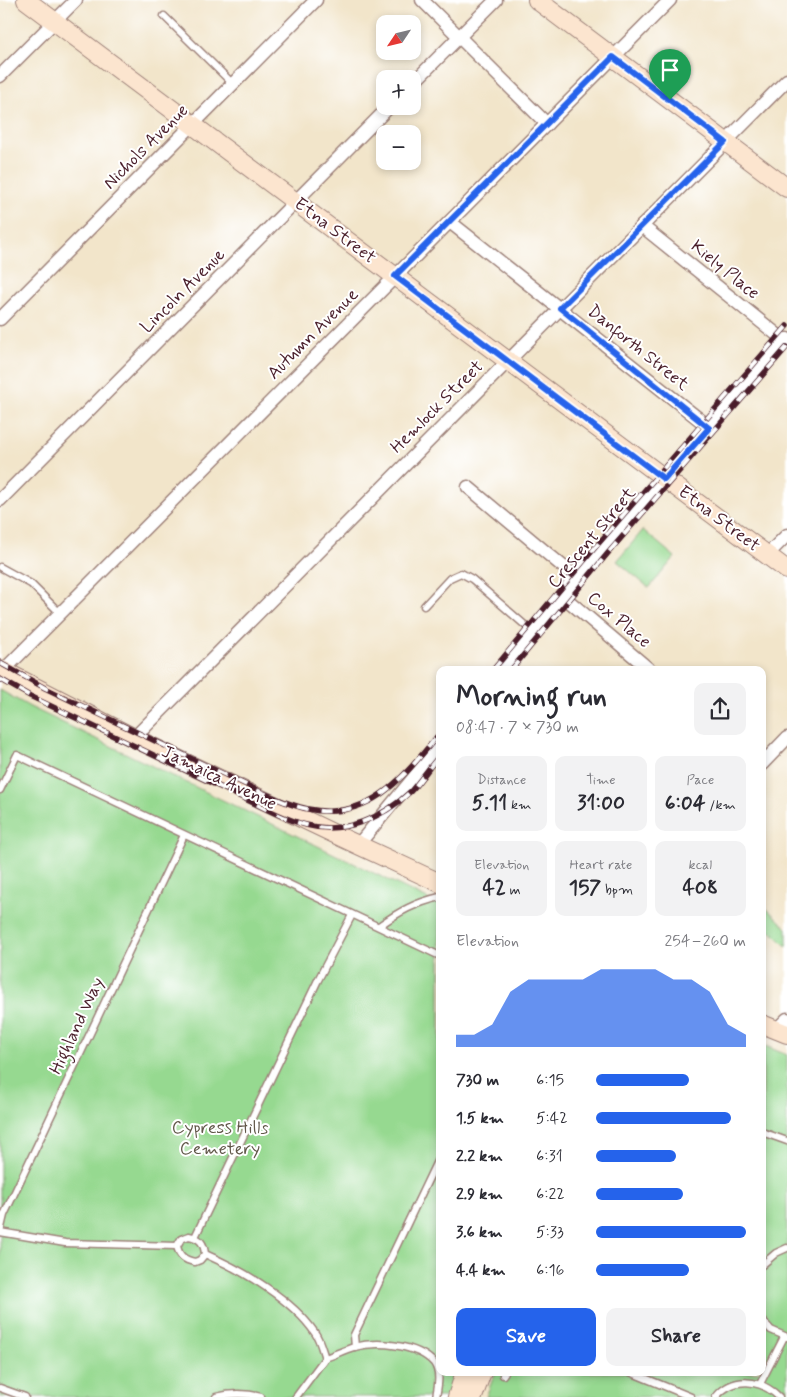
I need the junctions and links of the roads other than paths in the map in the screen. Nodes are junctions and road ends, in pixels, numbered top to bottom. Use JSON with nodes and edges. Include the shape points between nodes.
{"nodes":[{"id":1,"x":26,"y":0,"type":"edge"},
{"id":2,"x":76,"y":0,"type":"edge"},
{"id":3,"x":316,"y":0,"type":"edge"},
{"id":4,"x":422,"y":0,"type":"edge"},
{"id":5,"x":496,"y":0,"type":"edge"},
{"id":6,"x":537,"y":0,"type":"edge"},
{"id":7,"x":670,"y":0,"type":"edge"},
{"id":8,"x":164,"y":16,"type":"dead end"},
{"id":9,"x":55,"y":21,"type":"junction"},
{"id":10,"x":459,"y":37,"type":"junction"},
{"id":11,"x":613,"y":57,"type":"junction"},
{"id":12,"x":421,"y":75,"type":"edge"},
{"id":13,"x":0,"y":76,"type":"edge"},
{"id":14,"x":787,"y":80,"type":"edge"},
{"id":15,"x":232,"y":84,"type":"junction"},
{"id":16,"x":381,"y":115,"type":"edge"},
{"id":17,"x":547,"y":124,"type":"junction"},
{"id":18,"x":192,"y":125,"type":"junction"},
{"id":19,"x":725,"y":142,"type":"junction"},
{"id":20,"x":787,"y":188,"type":"edge"},
{"id":21,"x":296,"y":202,"type":"junction"},
{"id":22,"x":450,"y":222,"type":"junction"},
{"id":23,"x":642,"y":226,"type":"junction"},
{"id":24,"x":395,"y":276,"type":"junction"},
{"id":25,"x":560,"y":308,"type":"junction"},
{"id":26,"x":0,"y":319,"type":"edge"},
{"id":27,"x":786,"y":340,"type":"edge"},
{"id":28,"x":508,"y":361,"type":"junction"},
{"id":29,"x":709,"y":428,"type":"junction"},
{"id":30,"x":664,"y":479,"type":"junction"},
{"id":31,"x":468,"y":486,"type":"dead end"},
{"id":32,"x":0,"y":500,"type":"edge"},
{"id":33,"x":787,"y":535,"type":"edge"},
{"id":34,"x":767,"y":556,"type":"junction"},
{"id":35,"x":0,"y":566,"type":"edge"},
{"id":36,"x":787,"y":570,"type":"edge"},
{"id":37,"x":579,"y":580,"type":"junction"},
{"id":38,"x":564,"y":597,"type":"junction"},
{"id":39,"x":424,"y":606,"type":"dead end"},
{"id":40,"x":60,"y":613,"type":"junction"},
{"id":41,"x":534,"y":633,"type":"junction"},
{"id":42,"x":506,"y":666,"type":"edge"},
{"id":43,"x":645,"y":666,"type":"edge"},
{"id":44,"x":1,"y":670,"type":"edge"},
{"id":45,"x":134,"y":738,"type":"junction"},
{"id":46,"x":787,"y":738,"type":"edge"},
{"id":47,"x":436,"y":751,"type":"edge"},
{"id":48,"x":766,"y":760,"type":"edge"},
{"id":49,"x":0,"y":790,"type":"edge"},
{"id":50,"x":184,"y":835,"type":"junction"},
{"id":51,"x":358,"y":845,"type":"junction"},
{"id":52,"x":436,"y":884,"type":"edge"},
{"id":53,"x":436,"y":887,"type":"edge"},
{"id":54,"x":352,"y":915,"type":"junction"},
{"id":55,"x":379,"y":926,"type":"junction"},
{"id":56,"x":436,"y":954,"type":"edge"},
{"id":57,"x":766,"y":1133,"type":"edge"},
{"id":58,"x":787,"y":1141,"type":"edge"},
{"id":59,"x":436,"y":1163,"type":"edge"},
{"id":60,"x":0,"y":1232,"type":"edge"},
{"id":61,"x":195,"y":1237,"type":"junction"},
{"id":62,"x":177,"y":1246,"type":"junction"},
{"id":63,"x":787,"y":1248,"type":"edge"},
{"id":64,"x":205,"y":1254,"type":"junction"},
{"id":65,"x":766,"y":1262,"type":"edge"},
{"id":66,"x":766,"y":1324,"type":"edge"},
{"id":67,"x":786,"y":1337,"type":"edge"},
{"id":68,"x":355,"y":1347,"type":"junction"},
{"id":69,"x":325,"y":1358,"type":"junction"},
{"id":70,"x":436,"y":1368,"type":"edge"},
{"id":71,"x":766,"y":1373,"type":"edge"},
{"id":72,"x":438,"y":1376,"type":"edge"},
{"id":73,"x":464,"y":1376,"type":"edge"},
{"id":74,"x":481,"y":1376,"type":"edge"},
{"id":75,"x":640,"y":1376,"type":"edge"},
{"id":76,"x":764,"y":1376,"type":"edge"},
{"id":77,"x":760,"y":1384,"type":"junction"},
{"id":78,"x":0,"y":1388,"type":"edge"},
{"id":79,"x":25,"y":1397,"type":"edge"},
{"id":80,"x":216,"y":1397,"type":"edge"},
{"id":81,"x":261,"y":1397,"type":"edge"},
{"id":82,"x":296,"y":1397,"type":"edge"},
{"id":83,"x":436,"y":1397,"type":"edge"},
{"id":84,"x":458,"y":1397,"type":"edge"},
{"id":85,"x":473,"y":1397,"type":"edge"},
{"id":86,"x":692,"y":1397,"type":"edge"},
{"id":87,"x":716,"y":1397,"type":"edge"},
{"id":88,"x":779,"y":1397,"type":"edge"}],
"edges":[{"from":1,"to":9,"type":"main road","name":"Etna Street"},
{"from":2,"to":9,"type":"street"},
{"from":3,"to":15,"type":"street","name":"Nichols Avenue"},
{"from":4,"to":10,"type":"street"},
{"from":5,"to":10,"type":"street"},
{"from":6,"to":11,"type":"main road"},
{"from":7,"to":11,"type":"street","name":"Autumn Avenue"},
{"from":8,"to":15,"type":"lane"},
{"from":9,"to":13,"type":"street"},
{"from":9,"to":18,"type":"main road","name":"Etna Street"},
{"from":10,"to":12,"type":"street"},
{"from":10,"to":17,"type":"street"},
{"from":11,"to":17,"type":"street","name":"Autumn Avenue"},
{"from":11,"to":19,"type":"main road"},
{"from":14,"to":19,"type":"street","name":"Hemlock Street"},
{"from":15,"to":18,"type":"street","name":"Nichols Avenue"},
{"from":16,"to":21,"type":"street","name":"Lincoln Avenue"},
{"from":17,"to":22,"type":"street","name":"Autumn Avenue"},
{"from":18,"to":21,"type":"main road","name":"Etna Street"},
{"from":18,"to":26,"type":"street","name":"Nichols Avenue"},
{"from":19,"to":20,"type":"main road"},
{"from":19,"to":23,"type":"street","name":"Hemlock Street"},
{"from":21,"to":24,"type":"main road","name":"Etna Street"},
{"from":21,"to":32,"type":"street","name":"Lincoln Avenue"},
{"from":22,"to":24,"type":"street","name":"Autumn Avenue"},
{"from":22,"to":25,"type":"street","name":"Danforth Street"},
{"from":23,"to":25,"type":"street","name":"Hemlock Street"},
{"from":23,"to":27,"type":"street","name":"Kiely Place"},
{"from":24,"to":28,"type":"main road","name":"Etna Street"},
{"from":24,"to":40,"type":"street","name":"Autumn Avenue"},
{"from":25,"to":28,"type":"street","name":"Hemlock Street"},
{"from":25,"to":29,"type":"street","name":"Danforth Street"},
{"from":27,"to":29,"type":"street","name":"Crescent Street"},
{"from":28,"to":30,"type":"main road","name":"Etna Street"},
{"from":28,"to":45,"type":"street","name":"Hemlock Street"},
{"from":29,"to":30,"type":"street","name":"Crescent Street"},
{"from":30,"to":34,"type":"main road","name":"Etna Street"},
{"from":30,"to":37,"type":"street","name":"Crescent Street"},
{"from":31,"to":37,"type":"street"},
{"from":33,"to":34,"type":"street"},
{"from":34,"to":36,"type":"main road","name":"Etna Street"},
{"from":35,"to":40,"type":"lane","via":[[31,584]]},
{"from":37,"to":38,"type":"street","name":"Crescent Street"},
{"from":38,"to":41,"type":"street","name":"Crescent Street"},
{"from":38,"to":43,"type":"street","name":"Cox Place"},
{"from":39,"to":41,"type":"lane","via":[[450,578],[461,573]]},
{"from":40,"to":44,"type":"street","name":"Autumn Avenue"},
{"from":41,"to":42,"type":"street","name":"Crescent Street"},
{"from":44,"to":45,"type":"main road","name":"Jamaica Avenue"},
{"from":45,"to":51,"type":"main road","name":"Jamaica Avenue"},
{"from":46,"to":48,"type":"street"},
{"from":47,"to":51,"type":"street"},
{"from":49,"to":50,"type":"lane","via":[[17,755]]},
{"from":50,"to":54,"type":"lane"},
{"from":50,"to":60,"type":"lane","name":"Highland Way","via":[[4,1215]]},
{"from":51,"to":52,"type":"main road","name":"Jamaica Avenue"},
{"from":53,"to":55,"type":"lane"},
{"from":54,"to":55,"type":"lane"},
{"from":54,"to":61,"type":"lane"},
{"from":55,"to":56,"type":"lane"},
{"from":57,"to":58,"type":"lane"},
{"from":59,"to":68,"type":"lane","via":[[354,1335]]},
{"from":60,"to":62,"type":"lane","via":[[65,1243]]},
{"from":61,"to":62,"type":"lane","via":[[181,1239]]},
{"from":61,"to":64,"type":"lane","via":[[204,1245]]},
{"from":62,"to":64,"type":"lane","via":[[182,1257],[189,1261],[200,1260]]},
{"from":63,"to":65,"type":"lane"},
{"from":64,"to":69,"type":"lane","via":[[254,1280],[303,1318],[317,1334]]},
{"from":66,"to":67,"type":"lane"},
{"from":67,"to":71,"type":"lane"},
{"from":68,"to":69,"type":"lane"},
{"from":68,"to":70,"type":"lane","via":[[401,1346],[418,1351]]},
{"from":69,"to":82,"type":"lane"},
{"from":72,"to":83,"type":"lane"},
{"from":73,"to":84,"type":"main road"},
{"from":74,"to":85,"type":"main road"},
{"from":75,"to":86,"type":"lane"},
{"from":76,"to":77,"type":"lane"},
{"from":77,"to":87,"type":"lane","via":[[749,1381],[737,1383],[726,1387]]},
{"from":77,"to":88,"type":"lane"},
{"from":78,"to":79,"type":"lane"},
{"from":80,"to":81,"type":"lane","via":[[227,1394]]}]}
